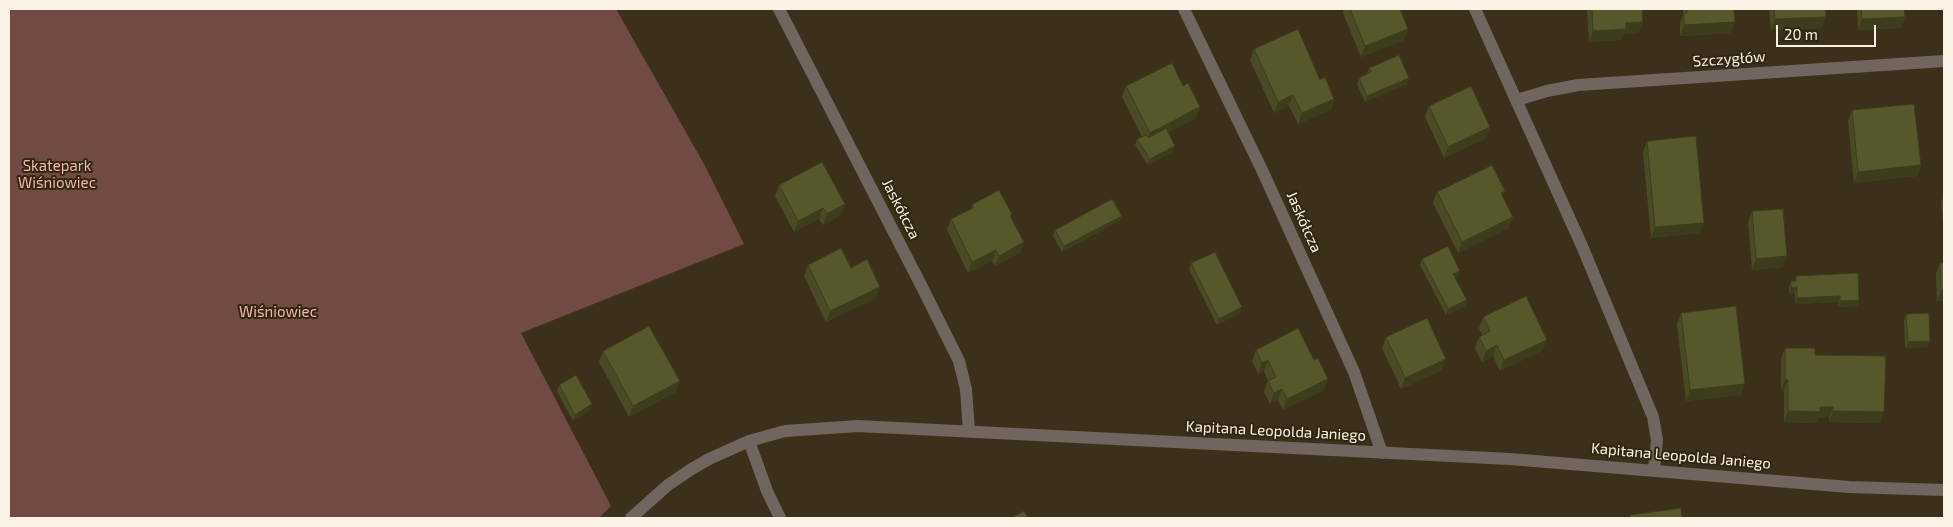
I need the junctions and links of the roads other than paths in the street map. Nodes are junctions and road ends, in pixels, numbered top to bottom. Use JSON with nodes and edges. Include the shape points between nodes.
{"nodes":[{"id":1,"x":779,"y":9,"type":"edge"},
{"id":2,"x":1184,"y":9,"type":"edge"},
{"id":3,"x":1475,"y":9,"type":"edge"},
{"id":4,"x":1944,"y":60,"type":"edge"},
{"id":5,"x":1517,"y":100,"type":"junction"},
{"id":6,"x":969,"y":431,"type":"junction"},
{"id":7,"x":749,"y":441,"type":"junction"},
{"id":8,"x":1382,"y":453,"type":"junction"},
{"id":9,"x":1654,"y":470,"type":"junction"},
{"id":10,"x":1944,"y":490,"type":"edge"},
{"id":11,"x":631,"y":518,"type":"edge"},
{"id":12,"x":780,"y":518,"type":"edge"}],
"edges":[{"from":1,"to":6,"type":"street","name":"Jaskółcza","via":[[959,361],[966,389]]},
{"from":2,"to":8,"type":"street","name":"Jaskółcza","via":[[1354,372]]},
{"from":3,"to":5,"type":"street"},
{"from":4,"to":5,"type":"street","name":"Szczygłów","via":[[1578,85]]},
{"from":5,"to":9,"type":"street","via":[[1653,417],[1657,440]]},
{"from":6,"to":7,"type":"street","name":"Kapitana Leopolda Janiego","via":[[884,426],[815,428],[785,431]]},
{"from":6,"to":8,"type":"street","name":"Kapitana Leopolda Janiego"},
{"from":7,"to":11,"type":"street","name":"Kapitana Leopolda Janiego","via":[[690,470]]},
{"from":7,"to":12,"type":"street"},
{"from":8,"to":9,"type":"street","name":"Kapitana Leopolda Janiego"},
{"from":9,"to":10,"type":"street","name":"Kapitana Leopolda Janiego","via":[[1849,487]]}]}
